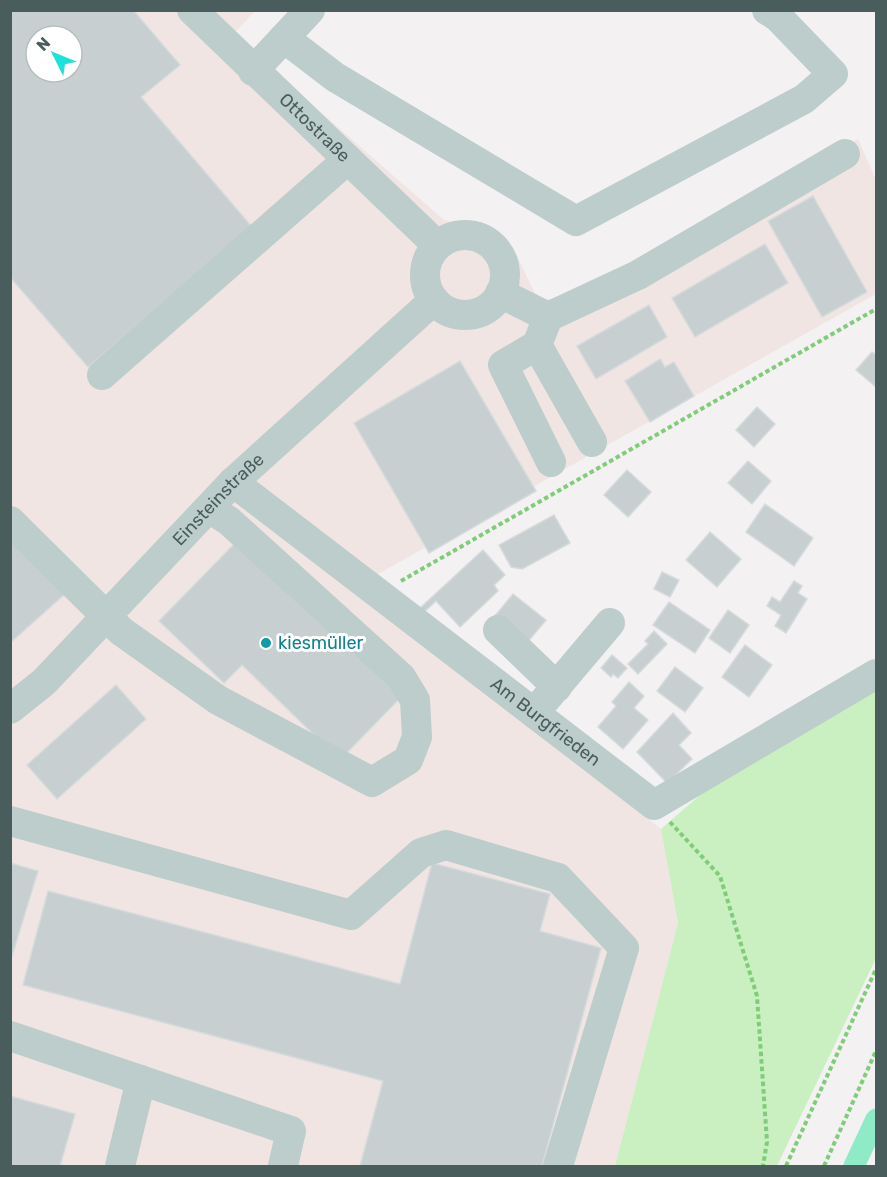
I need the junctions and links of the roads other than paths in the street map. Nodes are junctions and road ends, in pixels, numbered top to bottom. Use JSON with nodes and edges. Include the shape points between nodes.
{"nodes":[{"id":1,"x":310,"y":10,"type":"edge"},
{"id":2,"x":767,"y":10,"type":"edge"},
{"id":3,"x":192,"y":11,"type":"edge"},
{"id":4,"x":284,"y":38,"type":"junction"},
{"id":5,"x":253,"y":71,"type":"junction"},
{"id":6,"x":845,"y":154,"type":"dead end"},
{"id":7,"x":347,"y":159,"type":"junction"},
{"id":8,"x":437,"y":245,"type":"junction"},
{"id":9,"x":500,"y":293,"type":"junction"},
{"id":10,"x":434,"y":300,"type":"junction"},
{"id":11,"x":548,"y":317,"type":"junction"},
{"id":12,"x":537,"y":345,"type":"junction"},
{"id":13,"x":102,"y":375,"type":"dead end"},
{"id":14,"x":592,"y":442,"type":"dead end"},
{"id":15,"x":551,"y":462,"type":"dead end"},
{"id":16,"x":233,"y":482,"type":"junction"},
{"id":17,"x":209,"y":508,"type":"junction"},
{"id":18,"x":10,"y":521,"type":"edge"},
{"id":19,"x":106,"y":616,"type":"junction"},
{"id":20,"x":610,"y":623,"type":"dead end"},
{"id":21,"x":498,"y":630,"type":"dead end"},
{"id":22,"x":876,"y":674,"type":"edge"},
{"id":23,"x":557,"y":687,"type":"junction"},
{"id":24,"x":10,"y":709,"type":"edge"},
{"id":25,"x":534,"y":713,"type":"junction"},
{"id":26,"x":10,"y":821,"type":"edge"},
{"id":27,"x":10,"y":1036,"type":"edge"},
{"id":28,"x":141,"y":1080,"type":"junction"},
{"id":29,"x":120,"y":1167,"type":"edge"},
{"id":30,"x":283,"y":1167,"type":"edge"},
{"id":31,"x":558,"y":1167,"type":"edge"}],
"edges":[{"from":1,"to":4,"type":"street"},
{"from":2,"to":4,"type":"street","via":[[833,74],[804,99],[576,221],[335,77]]},
{"from":3,"to":5,"type":"street","name":"Ottostraße"},
{"from":4,"to":5,"type":"street"},
{"from":5,"to":7,"type":"street","name":"Ottostraße"},
{"from":6,"to":11,"type":"street","via":[[638,275]]},
{"from":7,"to":8,"type":"street","name":"Ottostraße"},
{"from":7,"to":13,"type":"street"},
{"from":8,"to":9,"type":"street","via":[[460,234],[486,240],[503,261],[505,274]]},
{"from":8,"to":10,"type":"street","via":[[429,255],[424,282]]},
{"from":9,"to":10,"type":"street","via":[[487,308],[475,314],[448,312]]},
{"from":9,"to":11,"type":"street"},
{"from":10,"to":16,"type":"street","name":"Einsteinstraße"},
{"from":11,"to":12,"type":"street"},
{"from":12,"to":14,"type":"street"},
{"from":12,"to":15,"type":"street","via":[[503,365]]},
{"from":16,"to":17,"type":"street","name":"Einsteinstraße"},
{"from":16,"to":25,"type":"street","name":"Am Burgfrieden"},
{"from":17,"to":19,"type":"street","name":"Einsteinstraße"},
{"from":17,"to":19,"type":"street","via":[[229,521],[401,677],[415,700],[418,716],[417,736],[408,760],[372,782],[218,700]]},
{"from":18,"to":19,"type":"street"},
{"from":19,"to":24,"type":"street","name":"Einsteinstraße","via":[[44,682]]},
{"from":20,"to":23,"type":"street"},
{"from":21,"to":23,"type":"street"},
{"from":22,"to":25,"type":"street","name":"Am Burgfrieden","via":[[654,805]]},
{"from":23,"to":25,"type":"street"},
{"from":26,"to":31,"type":"street","via":[[351,915],[421,854],[446,845],[558,878],[624,948]]},
{"from":27,"to":28,"type":"street"},
{"from":28,"to":29,"type":"street"},
{"from":28,"to":30,"type":"street","via":[[291,1131]]}]}
